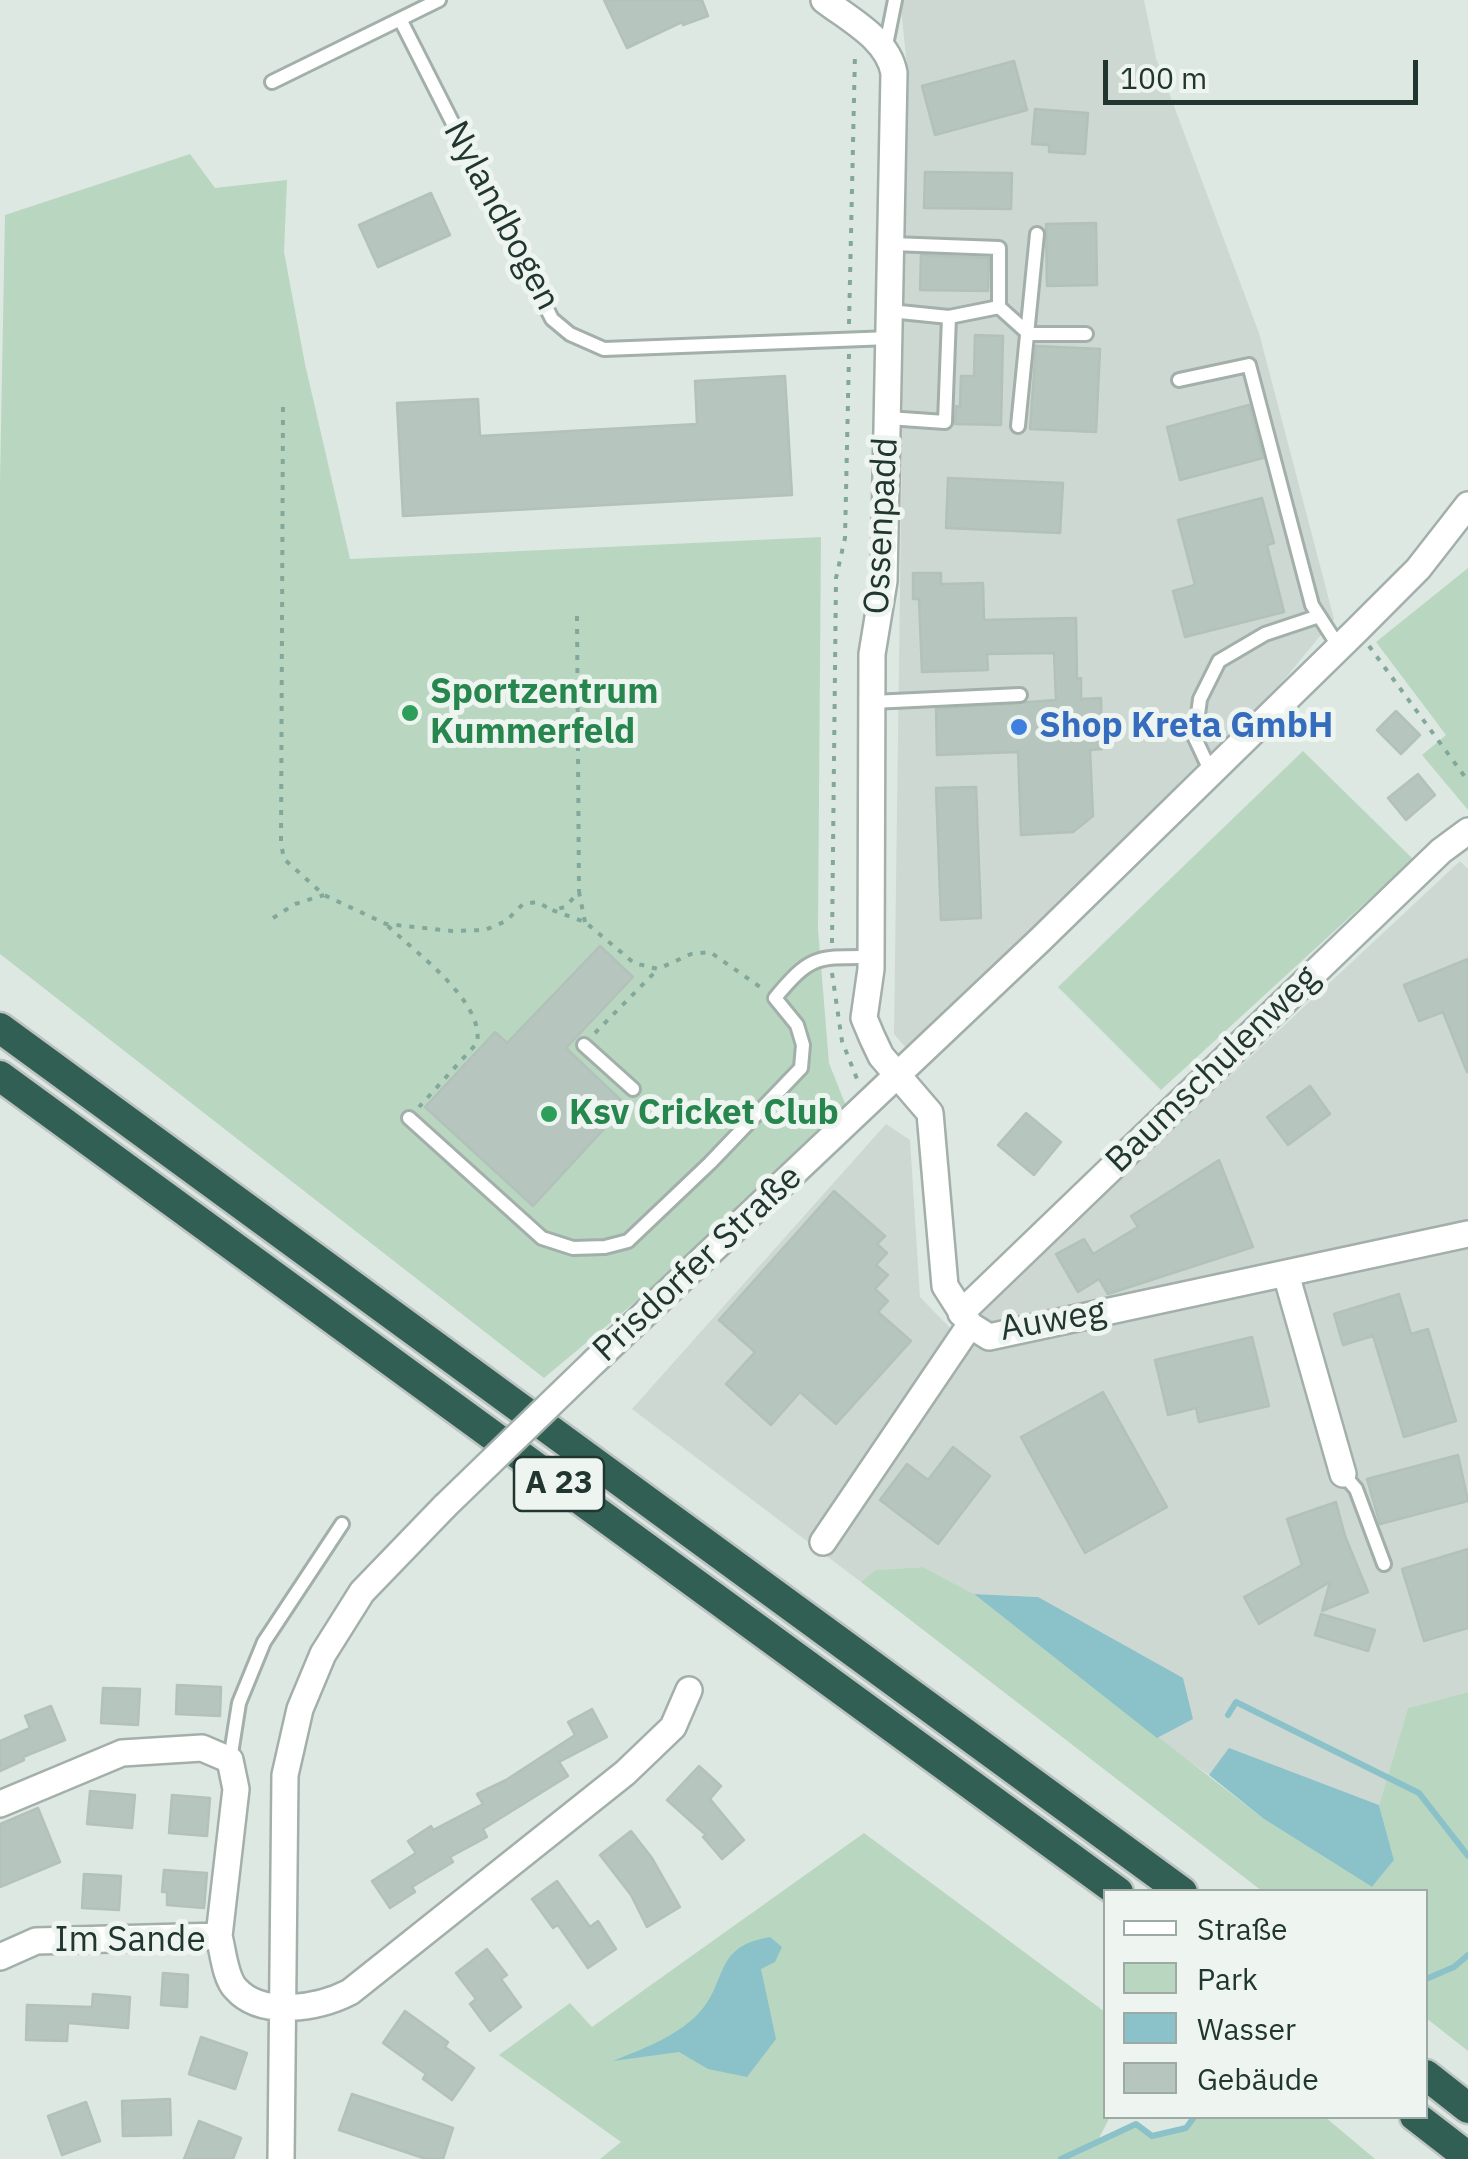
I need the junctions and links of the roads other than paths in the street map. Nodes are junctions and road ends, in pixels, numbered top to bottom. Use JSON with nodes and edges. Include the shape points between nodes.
{"nodes":[{"id":1,"x":440,"y":0,"type":"edge"},
{"id":2,"x":824,"y":0,"type":"edge"},
{"id":3,"x":895,"y":0,"type":"edge"},
{"id":4,"x":400,"y":20,"type":"junction"},
{"id":5,"x":886,"y":50,"type":"junction"},
{"id":6,"x":272,"y":82,"type":"dead end"},
{"id":7,"x":1037,"y":234,"type":"dead end"},
{"id":8,"x":892,"y":244,"type":"junction"},
{"id":9,"x":999,"y":307,"type":"junction"},
{"id":10,"x":890,"y":311,"type":"junction"},
{"id":11,"x":949,"y":317,"type":"junction"},
{"id":12,"x":1029,"y":334,"type":"junction"},
{"id":13,"x":1086,"y":334,"type":"dead end"},
{"id":14,"x":890,"y":338,"type":"junction"},
{"id":15,"x":1179,"y":380,"type":"dead end"},
{"id":16,"x":888,"y":418,"type":"junction"},
{"id":17,"x":1018,"y":426,"type":"dead end"},
{"id":18,"x":1468,"y":506,"type":"edge"},
{"id":19,"x":1319,"y":616,"type":"junction"},
{"id":20,"x":1348,"y":639,"type":"junction"},
{"id":21,"x":1020,"y":695,"type":"dead end"},
{"id":22,"x":872,"y":702,"type":"junction"},
{"id":23,"x":1210,"y":770,"type":"junction"},
{"id":24,"x":1468,"y":832,"type":"edge"},
{"id":25,"x":871,"y":957,"type":"junction"},
{"id":26,"x":0,"y":1028,"type":"edge"},
{"id":27,"x":584,"y":1046,"type":"road end"},
{"id":28,"x":897,"y":1073,"type":"junction"},
{"id":29,"x":0,"y":1076,"type":"edge"},
{"id":30,"x":633,"y":1090,"type":"dead end"},
{"id":31,"x":409,"y":1118,"type":"road end"},
{"id":32,"x":1468,"y":1234,"type":"edge"},
{"id":33,"x":1286,"y":1274,"type":"junction"},
{"id":34,"x":965,"y":1319,"type":"junction"},
{"id":35,"x":1343,"y":1474,"type":"joint"},
{"id":36,"x":342,"y":1524,"type":"dead end"},
{"id":37,"x":823,"y":1542,"type":"dead end"},
{"id":38,"x":1384,"y":1564,"type":"dead end"},
{"id":39,"x":689,"y":1690,"type":"dead end"},
{"id":40,"x":230,"y":1760,"type":"junction"},
{"id":41,"x":0,"y":1804,"type":"edge"},
{"id":42,"x":1114,"y":1889,"type":"edge"},
{"id":43,"x":1178,"y":1889,"type":"edge"},
{"id":44,"x":219,"y":1936,"type":"junction"},
{"id":45,"x":0,"y":1957,"type":"edge"},
{"id":46,"x":282,"y":2006,"type":"junction"},
{"id":47,"x":1428,"y":2077,"type":"edge"},
{"id":48,"x":1468,"y":2108,"type":"edge"},
{"id":49,"x":1420,"y":2119,"type":"edge"},
{"id":50,"x":1468,"y":2157,"type":"edge"},
{"id":51,"x":282,"y":2159,"type":"edge"}],
"edges":[{"from":1,"to":4,"type":"lane"},
{"from":2,"to":5,"type":"street"},
{"from":3,"to":5,"type":"lane"},
{"from":4,"to":6,"type":"lane"},
{"from":4,"to":14,"type":"lane","name":"Nylandbogen","via":[[552,319],[570,334],[604,349]]},
{"from":5,"to":8,"type":"street","name":"Ossenpadd","via":[[894,73]]},
{"from":7,"to":12,"type":"lane"},
{"from":8,"to":9,"type":"lane","via":[[999,248]]},
{"from":8,"to":10,"type":"street","name":"Ossenpadd"},
{"from":9,"to":11,"type":"lane"},
{"from":9,"to":12,"type":"lane"},
{"from":10,"to":11,"type":"lane"},
{"from":10,"to":14,"type":"street","name":"Ossenpadd"},
{"from":11,"to":16,"type":"lane","via":[[945,422]]},
{"from":12,"to":13,"type":"lane"},
{"from":12,"to":17,"type":"lane"},
{"from":14,"to":16,"type":"street","name":"Ossenpadd"},
{"from":15,"to":19,"type":"lane","via":[[1248,366]]},
{"from":16,"to":22,"type":"street","name":"Ossenpadd","via":[[884,581]]},
{"from":18,"to":20,"type":"street","name":"Prisdorfer Straße","via":[[1418,569]]},
{"from":19,"to":20,"type":"lane"},
{"from":19,"to":23,"type":"lane","via":[[1265,634],[1219,661],[1200,700],[1195,738]]},
{"from":20,"to":23,"type":"street","name":"Prisdorfer Straße"},
{"from":21,"to":22,"type":"lane"},
{"from":22,"to":25,"type":"street","name":"Ossenpadd"},
{"from":23,"to":28,"type":"street","name":"Prisdorfer Straße"},
{"from":24,"to":34,"type":"street","name":"Baumschulenweg","via":[[1441,851]]},
{"from":25,"to":28,"type":"street","name":"Ossenpadd","via":[[864,1018]]},
{"from":25,"to":31,"type":"lane","via":[[808,964],[775,998],[796,1025],[801,1068],[628,1240],[573,1248],[542,1238]]},
{"from":26,"to":43,"type":"highway","number":"A 23"},
{"from":27,"to":30,"type":"lane"},
{"from":28,"to":34,"type":"street","name":"Auweg","via":[[930,1113],[945,1286]]},
{"from":28,"to":46,"type":"street","name":"Prisdorfer Straße","bridge":true,"via":[[362,1592],[323,1654],[300,1709],[285,1775]]},
{"from":29,"to":42,"type":"highway","number":"A 23"},
{"from":32,"to":33,"type":"street","name":"Auweg"},
{"from":33,"to":34,"type":"street","name":"Auweg","via":[[989,1337]]},
{"from":33,"to":35,"type":"street"},
{"from":34,"to":37,"type":"street","name":"Baumschulenweg"},
{"from":35,"to":38,"type":"lane","via":[[1356,1489]]},
{"from":36,"to":40,"type":"lane","via":[[264,1642],[240,1702]]},
{"from":39,"to":46,"type":"street","via":[[673,1727],[625,1774],[350,1992],[329,2003]]},
{"from":40,"to":41,"type":"street","via":[[202,1748],[122,1753]]},
{"from":40,"to":44,"type":"street","via":[[236,1789]]},
{"from":44,"to":45,"type":"street","name":"Im Sande","via":[[36,1941]]},
{"from":44,"to":46,"type":"street","name":"Im Sande","via":[[233,1987],[254,2004]]},
{"from":46,"to":51,"type":"street","name":"Prisdorfer Straße"},
{"from":47,"to":48,"type":"highway"},
{"from":49,"to":50,"type":"highway"}]}
